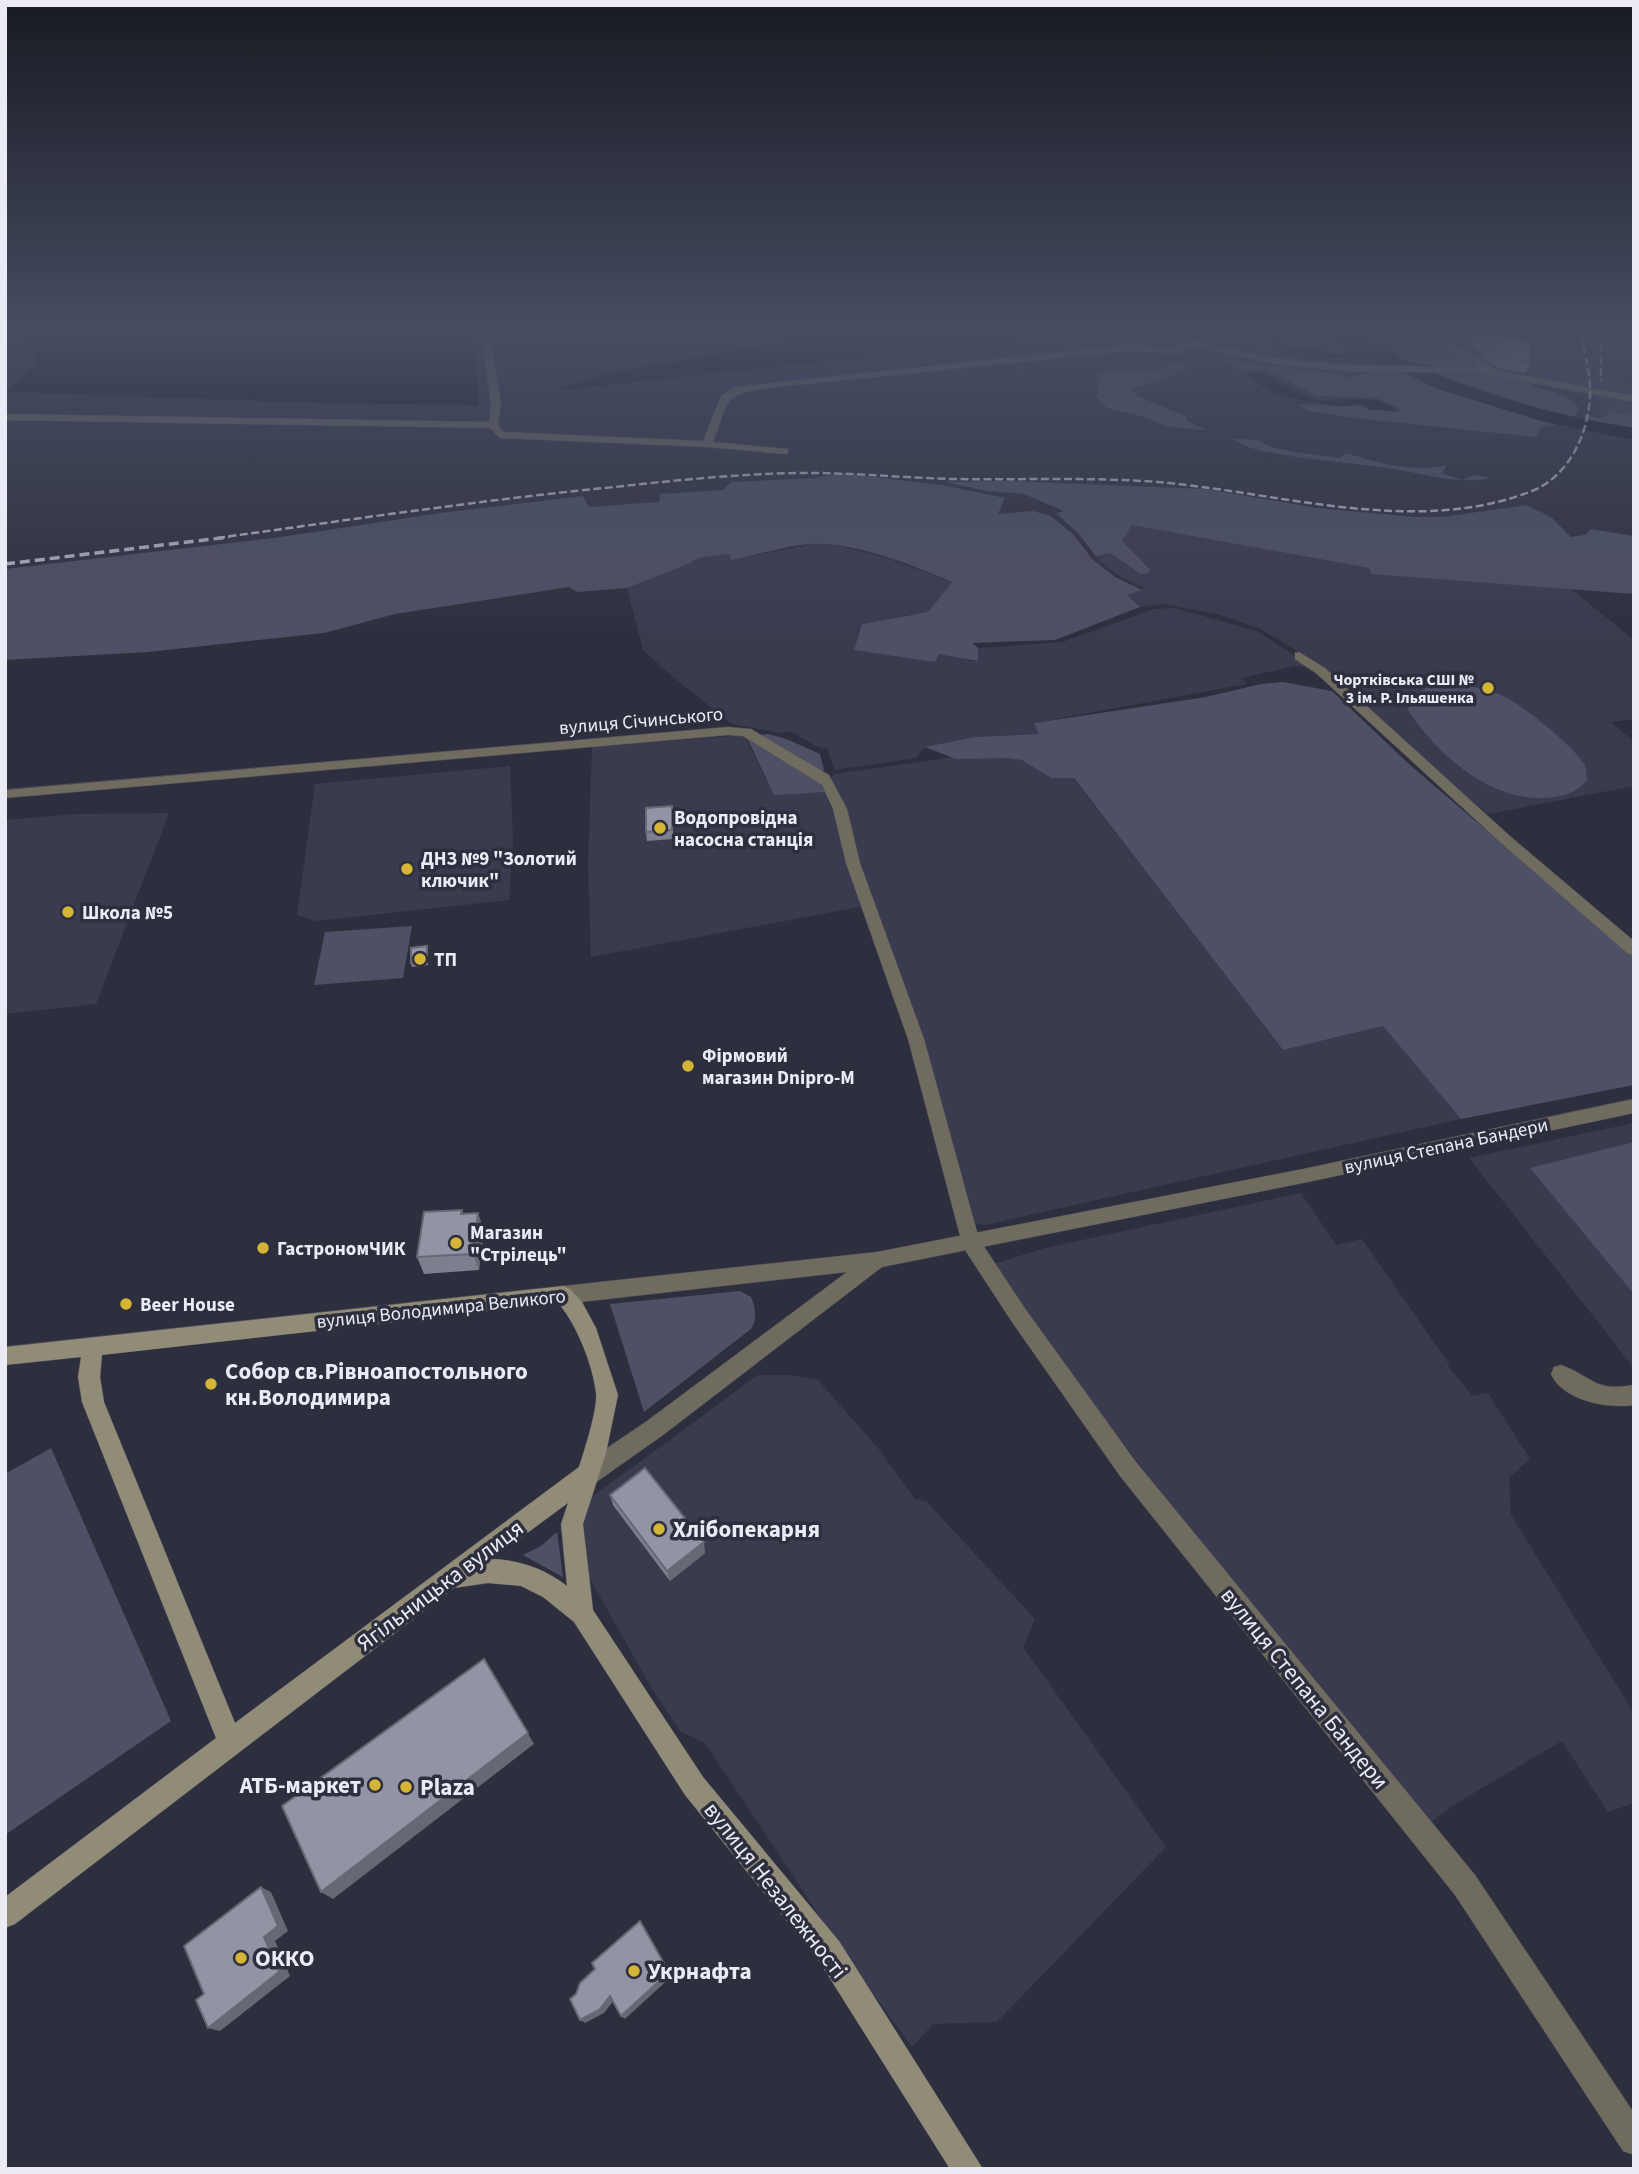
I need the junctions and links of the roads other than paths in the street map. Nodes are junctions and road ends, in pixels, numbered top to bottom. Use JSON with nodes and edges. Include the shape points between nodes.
{"nodes":[{"id":1,"x":500,"y":434,"type":"edge"},
{"id":2,"x":711,"y":434,"type":"edge"},
{"id":3,"x":707,"y":444,"type":"junction"},
{"id":4,"x":785,"y":451,"type":"dead end"},
{"id":5,"x":1299,"y":656,"type":"dead end"},
{"id":6,"x":5,"y":794,"type":"edge"},
{"id":7,"x":1634,"y":950,"type":"edge"},
{"id":8,"x":1634,"y":1106,"type":"edge"},
{"id":9,"x":970,"y":1241,"type":"junction"},
{"id":10,"x":877,"y":1260,"type":"junction"},
{"id":11,"x":563,"y":1295,"type":"junction"},
{"id":12,"x":92,"y":1346,"type":"junction"},
{"id":13,"x":5,"y":1356,"type":"edge"},
{"id":14,"x":1561,"y":1374,"type":"dead end"},
{"id":15,"x":1634,"y":1395,"type":"edge"},
{"id":16,"x":587,"y":1475,"type":"junction"},
{"id":17,"x":449,"y":1577,"type":"junction"},
{"id":18,"x":582,"y":1614,"type":"junction"},
{"id":19,"x":232,"y":1744,"type":"junction"},
{"id":20,"x":5,"y":1914,"type":"edge"},
{"id":21,"x":1634,"y":2140,"type":"edge"},
{"id":22,"x":968,"y":2169,"type":"edge"}],
"edges":[{"from":1,"to":3,"type":"street"},
{"from":2,"to":3,"type":"street"},
{"from":3,"to":4,"type":"street"},
{"from":5,"to":7,"type":"street"},
{"from":6,"to":9,"type":"street","name":"вулиця Січинського","via":[[746,732],[824,778],[840,809],[853,863],[916,1039]]},
{"from":8,"to":9,"type":"street","name":"вулиця Степана Бандери"},
{"from":9,"to":10,"type":"street","name":"вулиця Степана Бандери"},
{"from":9,"to":21,"type":"street","name":"вулиця Степана Бандери","via":[[1128,1469],[1465,1885]]},
{"from":10,"to":11,"type":"street","name":"вулиця Володимира Великого"},
{"from":10,"to":16,"type":"street","name":"Ягільницька вулиця"},
{"from":11,"to":12,"type":"main road","name":"вулиця Володимира Великого"},
{"from":11,"to":16,"type":"main road","name":"вулиця Незалежності","via":[[589,1334],[605,1383],[604,1416]]},
{"from":12,"to":13,"type":"main road","name":"вулиця Володимира Великого"},
{"from":12,"to":19,"type":"main road","via":[[89,1377],[93,1402]]},
{"from":14,"to":15,"type":"street","via":[[1605,1399]]},
{"from":16,"to":17,"type":"main road","name":"Ягільницька вулиця"},
{"from":16,"to":18,"type":"main road","name":"вулиця Незалежності","via":[[572,1524]]},
{"from":17,"to":18,"type":"main road","name":"вулиця Незалежності","via":[[479,1570],[509,1571],[537,1579]]},
{"from":17,"to":19,"type":"main road","name":"Ягільницька вулиця"},
{"from":18,"to":22,"type":"main road","name":"вулиця Незалежності","via":[[694,1786],[829,1951]]},
{"from":19,"to":20,"type":"main road","name":"Ягільницька вулиця"}]}
